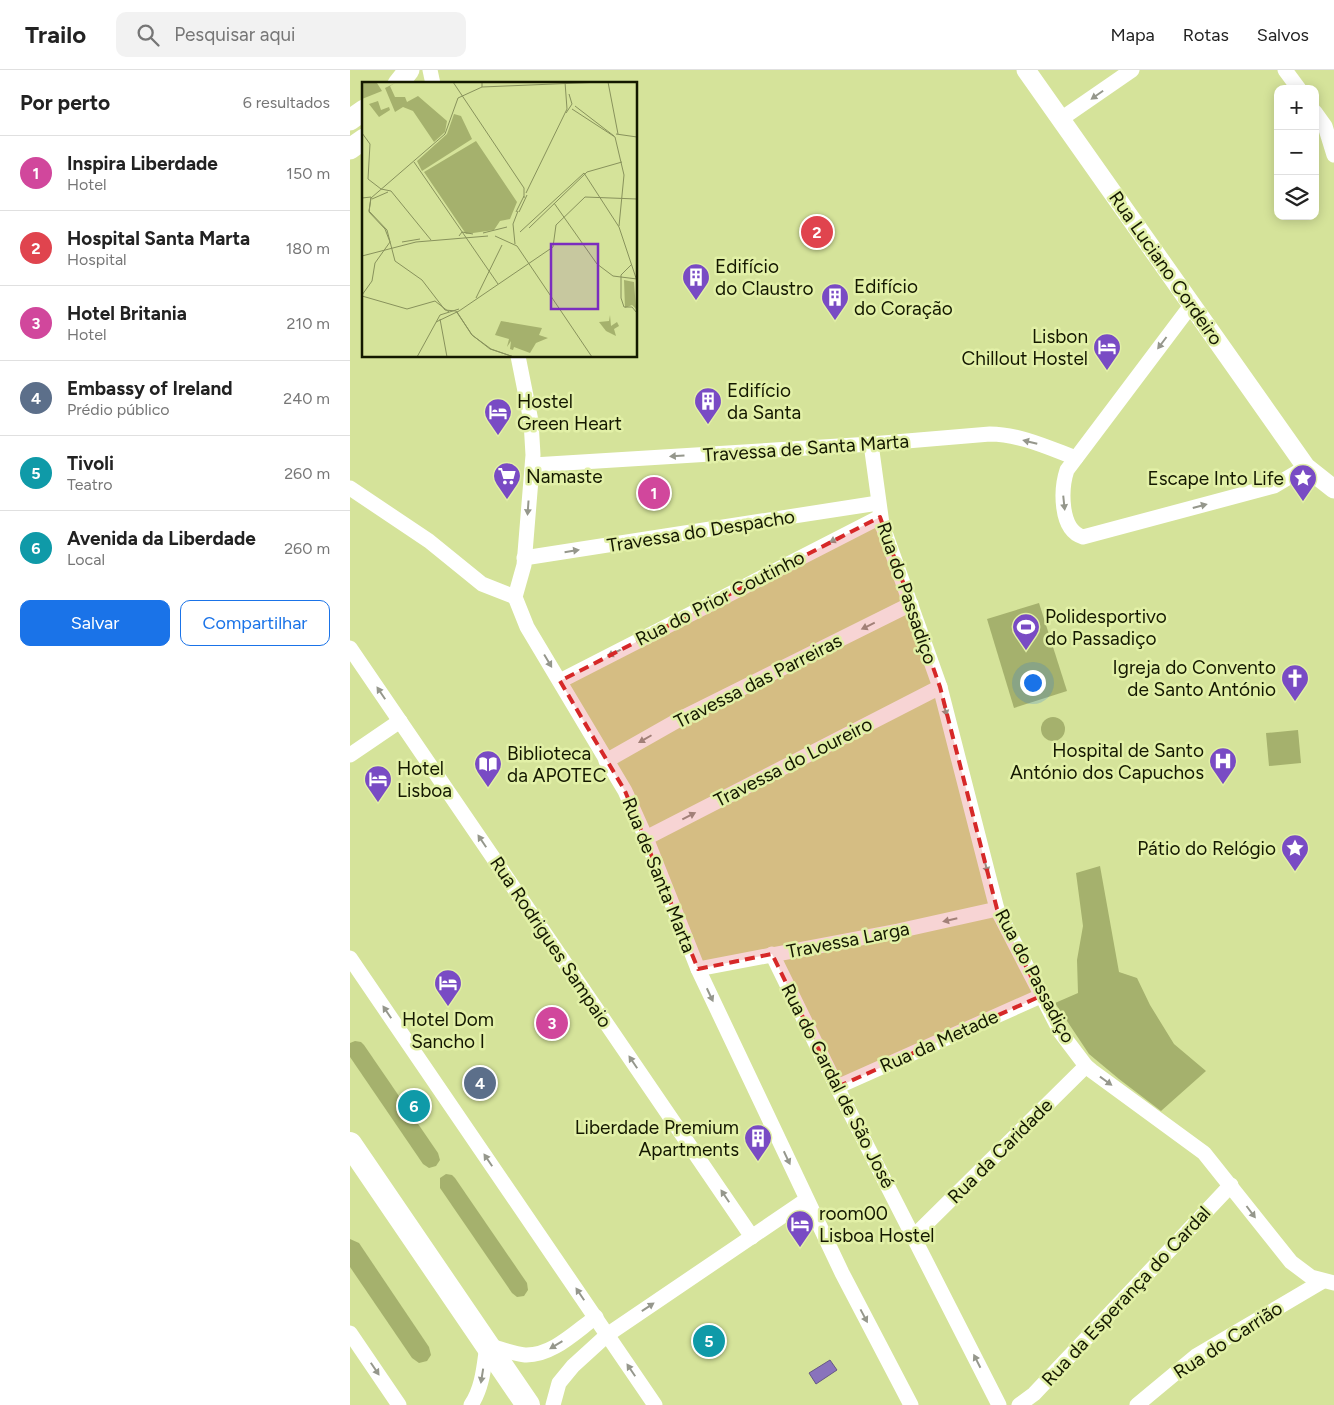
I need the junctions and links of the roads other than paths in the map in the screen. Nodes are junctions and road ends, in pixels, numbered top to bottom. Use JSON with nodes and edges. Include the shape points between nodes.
{"nodes":[{"id":1,"x":409,"y":70,"type":"edge"},
{"id":2,"x":1026,"y":70,"type":"edge"},
{"id":3,"x":1132,"y":70,"type":"edge"},
{"id":4,"x":1285,"y":70,"type":"edge"},
{"id":5,"x":400,"y":82,"type":"edge"},
{"id":6,"x":1296,"y":85,"type":"edge"},
{"id":7,"x":362,"y":111,"type":"edge"},
{"id":8,"x":1319,"y":118,"type":"edge"},
{"id":9,"x":350,"y":120,"type":"edge"},
{"id":10,"x":1061,"y":120,"type":"junction"},
{"id":11,"x":362,"y":140,"type":"edge"},
{"id":12,"x":350,"y":148,"type":"edge"},
{"id":13,"x":1334,"y":155,"type":"edge"},
{"id":14,"x":1192,"y":304,"type":"junction"},
{"id":15,"x":518,"y":358,"type":"edge"},
{"id":16,"x":871,"y":444,"type":"junction"},
{"id":17,"x":1076,"y":458,"type":"junction"},
{"id":18,"x":532,"y":465,"type":"junction"},
{"id":19,"x":1306,"y":467,"type":"junction"},
{"id":20,"x":350,"y":488,"type":"edge"},
{"id":21,"x":1334,"y":489,"type":"edge"},
{"id":22,"x":879,"y":510,"type":"junction"},
{"id":23,"x":524,"y":558,"type":"junction"},
{"id":24,"x":515,"y":597,"type":"junction"},
{"id":25,"x":911,"y":604,"type":"junction"},
{"id":26,"x":350,"y":648,"type":"edge"},
{"id":27,"x":560,"y":681,"type":"junction"},
{"id":28,"x":940,"y":687,"type":"junction"},
{"id":29,"x":400,"y":721,"type":"junction"},
{"id":30,"x":350,"y":755,"type":"edge"},
{"id":31,"x":606,"y":762,"type":"junction"},
{"id":32,"x":646,"y":838,"type":"junction"},
{"id":33,"x":997,"y":909,"type":"junction"},
{"id":34,"x":772,"y":954,"type":"junction"},
{"id":35,"x":350,"y":958,"type":"edge"},
{"id":36,"x":698,"y":970,"type":"junction"},
{"id":37,"x":1041,"y":996,"type":"junction"},
{"id":38,"x":1086,"y":1066,"type":"junction"},
{"id":39,"x":837,"y":1087,"type":"junction"},
{"id":40,"x":350,"y":1144,"type":"edge"},
{"id":41,"x":1231,"y":1185,"type":"junction"},
{"id":42,"x":806,"y":1200,"type":"junction"},
{"id":43,"x":752,"y":1236,"type":"junction"},
{"id":44,"x":914,"y":1236,"type":"junction"},
{"id":45,"x":1329,"y":1282,"type":"edge"},
{"id":46,"x":596,"y":1317,"type":"junction"},
{"id":47,"x":350,"y":1333,"type":"edge"},
{"id":48,"x":608,"y":1335,"type":"junction"},
{"id":49,"x":487,"y":1345,"type":"junction"},
{"id":50,"x":399,"y":1405,"type":"edge"},
{"id":51,"x":471,"y":1405,"type":"edge"},
{"id":52,"x":528,"y":1405,"type":"edge"},
{"id":53,"x":553,"y":1405,"type":"edge"},
{"id":54,"x":656,"y":1405,"type":"edge"},
{"id":55,"x":911,"y":1405,"type":"edge"},
{"id":56,"x":1000,"y":1405,"type":"edge"},
{"id":57,"x":1020,"y":1405,"type":"edge"},
{"id":58,"x":1137,"y":1405,"type":"edge"}],
"edges":[{"from":1,"to":5,"type":"main road"},
{"from":2,"to":10,"type":"street","name":"Rua Luciano Cordeiro"},
{"from":3,"to":10,"type":"street","one_way":true},
{"from":4,"to":6,"type":"street"},
{"from":7,"to":9,"type":"main road"},
{"from":8,"to":13,"type":"street"},
{"from":10,"to":14,"type":"street","name":"Rua Luciano Cordeiro"},
{"from":11,"to":12,"type":"main road"},
{"from":14,"to":17,"type":"street","one_way":true},
{"from":14,"to":19,"type":"street","name":"Rua Luciano Cordeiro"},
{"from":15,"to":18,"type":"street","via":[[531,421]]},
{"from":17,"to":16,"type":"street","name":"Travessa de Santa Marta","one_way":true,"via":[[999,434]]},
{"from":16,"to":18,"type":"street","name":"Travessa de Santa Marta","one_way":true},
{"from":16,"to":22,"type":"street","name":"Rua do Passadiço"},
{"from":17,"to":19,"type":"street","one_way":true,"via":[[1067,470],[1063,492],[1068,525],[1083,537],[1274,486]]},
{"from":18,"to":23,"type":"street","one_way":true},
{"from":19,"to":21,"type":"street","name":"Rua Luciano Cordeiro"},
{"from":20,"to":24,"type":"street","via":[[430,541],[482,584]]},
{"from":23,"to":22,"type":"street","name":"Travessa do Despacho","one_way":true},
{"from":22,"to":25,"type":"street","name":"Rua do Passadiço"},
{"from":22,"to":27,"type":"street","name":"Rua do Prior Coutinho","one_way":true},
{"from":23,"to":24,"type":"street"},
{"from":24,"to":27,"type":"street","name":"Rua de Santa Marta","one_way":true,"via":[[527,627]]},
{"from":25,"to":28,"type":"street","name":"Rua do Passadiço"},
{"from":25,"to":31,"type":"street","name":"Travessa das Parreiras","one_way":true,"via":[[680,719]]},
{"from":29,"to":26,"type":"street","name":"Rua Rodrigues Sampaio","one_way":true},
{"from":27,"to":31,"type":"street","name":"Rua de Santa Marta"},
{"from":32,"to":28,"type":"street","name":"Travessa do Loureiro","one_way":true},
{"from":28,"to":33,"type":"street","name":"Rua do Passadiço","one_way":true},
{"from":29,"to":30,"type":"street"},
{"from":43,"to":29,"type":"street","name":"Rua Rodrigues Sampaio","one_way":true},
{"from":31,"to":32,"type":"street","name":"Rua de Santa Marta","via":[[625,792]]},
{"from":32,"to":36,"type":"street","name":"Rua de Santa Marta"},
{"from":33,"to":34,"type":"street","name":"Travessa Larga","one_way":true},
{"from":33,"to":37,"type":"street","name":"Rua do Passadiço"},
{"from":34,"to":36,"type":"street","name":"Travessa Larga"},
{"from":34,"to":39,"type":"street","name":"Rua do Cardal de São José"},
{"from":46,"to":35,"type":"street","one_way":true},
{"from":36,"to":42,"type":"street","name":"Rua de Santa Marta","one_way":true},
{"from":37,"to":38,"type":"street","name":"Rua do Passadiço","via":[[1061,1033]]},
{"from":37,"to":39,"type":"street","name":"Rua da Metade"},
{"from":38,"to":41,"type":"street","name":"Rua do Passadiço","one_way":true,"via":[[1204,1153]]},
{"from":38,"to":44,"type":"street","name":"Rua da Caridade"},
{"from":39,"to":44,"type":"street","name":"Rua do Cardal de São José"},
{"from":40,"to":49,"type":"main road"},
{"from":41,"to":45,"type":"street","name":"Rua do Passadiço","one_way":true,"via":[[1286,1258],[1304,1272]]},
{"from":41,"to":57,"type":"street","name":"Rua da Esperança do Cardal","via":[[1060,1367]]},
{"from":42,"to":43,"type":"street"},
{"from":42,"to":55,"type":"street","name":"Rua de Santa Marta","one_way":true},
{"from":48,"to":43,"type":"street","one_way":true},
{"from":56,"to":44,"type":"street","name":"Rua do Cardal de São José","one_way":true},
{"from":45,"to":58,"type":"street","name":"Rua do Carrião","via":[[1196,1356]]},
{"from":46,"to":48,"type":"street"},
{"from":46,"to":49,"type":"street","one_way":true,"via":[[552,1349],[538,1353],[524,1355]]},
{"from":47,"to":50,"type":"street","one_way":true},
{"from":48,"to":53,"type":"street","via":[[559,1383]]},
{"from":54,"to":48,"type":"street","one_way":true},
{"from":49,"to":51,"type":"street","one_way":true,"via":[[480,1386]]},
{"from":49,"to":52,"type":"main road"}]}
